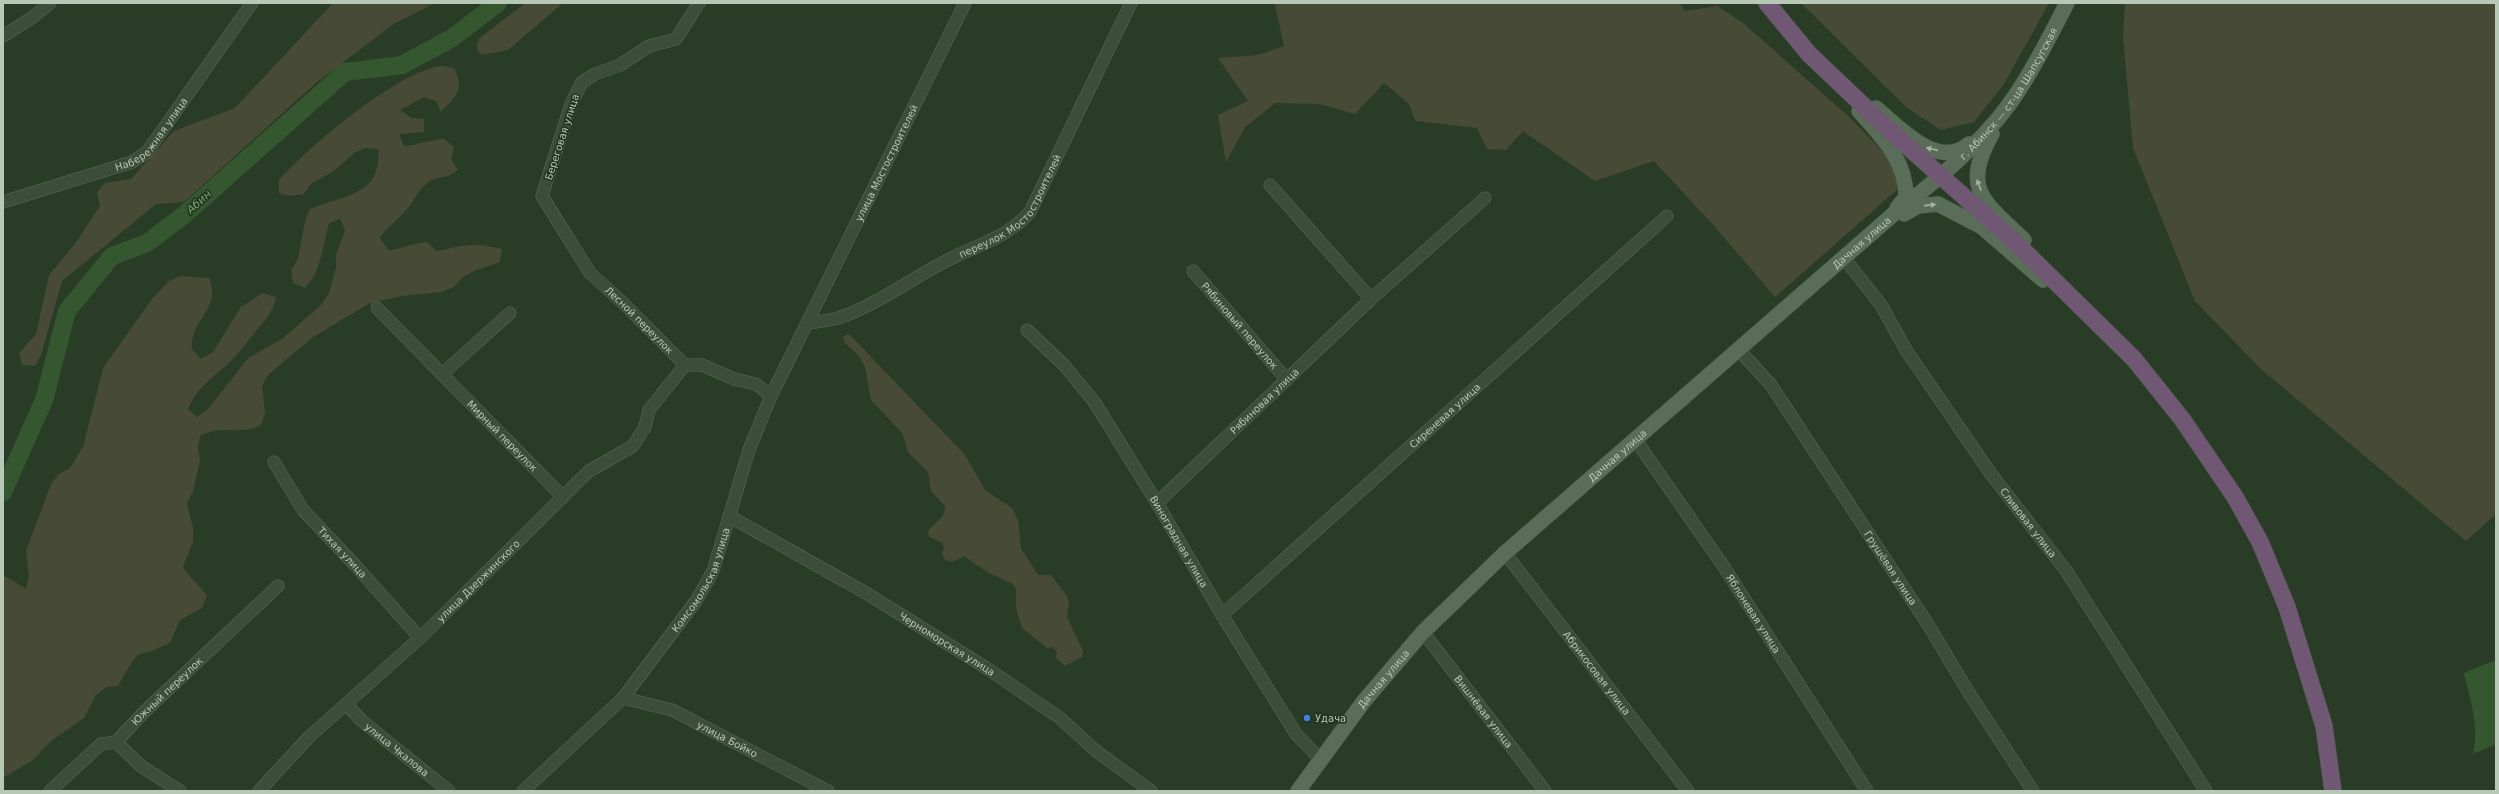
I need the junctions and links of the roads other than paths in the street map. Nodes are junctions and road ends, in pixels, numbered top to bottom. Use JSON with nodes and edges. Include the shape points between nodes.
{"nodes":[{"id":1,"x":50,"y":3,"type":"edge"},
{"id":2,"x":252,"y":3,"type":"edge"},
{"id":3,"x":699,"y":3,"type":"edge"},
{"id":4,"x":965,"y":3,"type":"edge"},
{"id":5,"x":1131,"y":3,"type":"edge"},
{"id":6,"x":1767,"y":3,"type":"edge"},
{"id":7,"x":2067,"y":3,"type":"edge"},
{"id":8,"x":3,"y":36,"type":"edge"},
{"id":9,"x":1809,"y":54,"type":"junction"},
{"id":10,"x":2008,"y":105,"type":"junction"},
{"id":11,"x":1941,"y":177,"type":"junction"},
{"id":12,"x":1270,"y":185,"type":"dead end"},
{"id":13,"x":542,"y":196,"type":"joint"},
{"id":14,"x":1485,"y":198,"type":"dead end"},
{"id":15,"x":3,"y":202,"type":"edge"},
{"id":16,"x":1667,"y":216,"type":"dead end"},
{"id":17,"x":1882,"y":225,"type":"junction"},
{"id":18,"x":1844,"y":258,"type":"junction"},
{"id":19,"x":1193,"y":271,"type":"dead end"},
{"id":20,"x":1372,"y":299,"type":"junction"},
{"id":21,"x":377,"y":308,"type":"dead end"},
{"id":22,"x":510,"y":313,"type":"dead end"},
{"id":23,"x":808,"y":324,"type":"junction"},
{"id":24,"x":1027,"y":330,"type":"dead end"},
{"id":25,"x":1739,"y":350,"type":"junction"},
{"id":26,"x":2134,"y":359,"type":"junction"},
{"id":27,"x":685,"y":365,"type":"junction"},
{"id":28,"x":442,"y":374,"type":"junction"},
{"id":29,"x":1287,"y":380,"type":"junction"},
{"id":30,"x":771,"y":396,"type":"junction"},
{"id":31,"x":1636,"y":439,"type":"junction"},
{"id":32,"x":274,"y":462,"type":"dead end"},
{"id":33,"x":563,"y":496,"type":"junction"},
{"id":34,"x":1157,"y":503,"type":"junction"},
{"id":35,"x":729,"y":516,"type":"junction"},
{"id":36,"x":1505,"y":553,"type":"junction"},
{"id":37,"x":278,"y":586,"type":"dead end"},
{"id":38,"x":1222,"y":615,"type":"junction"},
{"id":39,"x":1423,"y":632,"type":"junction"},
{"id":40,"x":420,"y":638,"type":"junction"},
{"id":41,"x":623,"y":698,"type":"junction"},
{"id":42,"x":346,"y":705,"type":"junction"},
{"id":43,"x":116,"y":742,"type":"junction"},
{"id":44,"x":1321,"y":760,"type":"junction"},
{"id":45,"x":50,"y":791,"type":"edge"},
{"id":46,"x":180,"y":791,"type":"edge"},
{"id":47,"x":259,"y":791,"type":"edge"},
{"id":48,"x":448,"y":791,"type":"edge"},
{"id":49,"x":523,"y":791,"type":"edge"},
{"id":50,"x":828,"y":791,"type":"edge"},
{"id":51,"x":1151,"y":791,"type":"edge"},
{"id":52,"x":1298,"y":791,"type":"edge"},
{"id":53,"x":1545,"y":791,"type":"edge"},
{"id":54,"x":1688,"y":791,"type":"edge"},
{"id":55,"x":1867,"y":791,"type":"edge"},
{"id":56,"x":2033,"y":791,"type":"edge"},
{"id":57,"x":2206,"y":791,"type":"edge"},
{"id":58,"x":2334,"y":791,"type":"edge"}],
"edges":[{"from":1,"to":8,"type":"street"},
{"from":2,"to":15,"type":"street","name":"Набережная улица","via":[[147,152],[132,162]]},
{"from":3,"to":13,"type":"street","name":"Береговая улица","via":[[676,39],[649,46],[620,65],[582,82],[571,104]]},
{"from":4,"to":23,"type":"street","name":"улица Мостостроителей"},
{"from":5,"to":23,"type":"street","name":"переулок Мостостроителей","via":[[1030,212],[1019,225],[839,318]]},
{"from":6,"to":9,"type":"highway"},
{"from":7,"to":10,"type":"main road","name":"г. Абинск — ст-ца Шапсугская","via":[[2048,40]]},
{"from":10,"to":9,"type":"main road","one_way":true,"via":[[1967,146],[1949,153],[1925,148]]},
{"from":9,"to":11,"type":"highway"},
{"from":9,"to":17,"type":"main road","via":[[1890,146],[1906,179],[1906,197]]},
{"from":10,"to":11,"type":"main road","name":"г. Абинск — ст-ца Шапсугская","via":[[1980,140]]},
{"from":26,"to":10,"type":"main road","one_way":true,"via":[[2050,266],[1985,202],[1976,176],[1981,153]]},
{"from":11,"to":17,"type":"main road","name":"Дачная улица"},
{"from":11,"to":26,"type":"highway","via":[[2015,242]]},
{"from":12,"to":20,"type":"street"},
{"from":13,"to":27,"type":"street","name":"Лесной переулок","via":[[590,273]]},
{"from":14,"to":20,"type":"street","name":"Рябиновая улица"},
{"from":16,"to":38,"type":"street","name":"Сиреневая улица"},
{"from":17,"to":18,"type":"main road","name":"Дачная улица"},
{"from":17,"to":26,"type":"main road","one_way":true,"via":[[1918,206],[1938,204],[1982,227]]},
{"from":18,"to":25,"type":"main road","name":"Дачная улица"},
{"from":18,"to":57,"type":"street","name":"Сливовая улица","via":[[1881,306],[1906,350],[1992,474],[2066,572]]},
{"from":19,"to":29,"type":"street","name":"Рябиновый переулок"},
{"from":20,"to":29,"type":"street","name":"Рябиновая улица"},
{"from":21,"to":28,"type":"street","name":"Мирный переулок"},
{"from":22,"to":28,"type":"street"},
{"from":23,"to":30,"type":"street","name":"Комсомольская улица"},
{"from":24,"to":34,"type":"street","name":"Виноградная улица","via":[[1055,355],[1095,403]]},
{"from":25,"to":31,"type":"main road","name":"Дачная улица"},
{"from":25,"to":56,"type":"street","name":"Грушёвая улица","via":[[1771,385],[1929,626]]},
{"from":26,"to":58,"type":"highway","via":[[2182,419],[2235,497],[2260,542],[2287,607],[2324,726]]},
{"from":27,"to":30,"type":"street","via":[[702,365],[734,379],[756,384]]},
{"from":27,"to":33,"type":"street","name":"улица Дзержинского","via":[[649,410],[645,427],[633,446],[589,471]]},
{"from":28,"to":33,"type":"street","name":"Мирный переулок"},
{"from":29,"to":34,"type":"street","name":"Рябиновая улица"},
{"from":30,"to":35,"type":"street","name":"Комсомольская улица","via":[[749,450]]},
{"from":31,"to":36,"type":"main road","name":"Дачная улица"},
{"from":31,"to":55,"type":"street","name":"Яблоневая улица","via":[[1724,567]]},
{"from":32,"to":40,"type":"street","name":"Тихая улица","via":[[303,510],[356,565]]},
{"from":33,"to":40,"type":"street","name":"улица Дзержинского"},
{"from":34,"to":38,"type":"street","name":"Виноградная улица"},
{"from":35,"to":41,"type":"street","name":"Комсомольская улица","via":[[713,571],[696,601]]},
{"from":35,"to":51,"type":"street","name":"Черноморская улица","via":[[866,592],[988,669],[1060,718],[1096,750]]},
{"from":36,"to":39,"type":"main road","name":"Дачная улица"},
{"from":36,"to":54,"type":"street","name":"Абрикосовая улица"},
{"from":37,"to":43,"type":"street","name":"Южный переулок","via":[[143,713]]},
{"from":38,"to":44,"type":"street","name":"Виноградная улица","via":[[1296,734]]},
{"from":39,"to":44,"type":"main road","name":"Дачная улица","via":[[1364,701]]},
{"from":39,"to":53,"type":"street","name":"Вишнёвая улица"},
{"from":40,"to":42,"type":"street","name":"улица Дзержинского"},
{"from":41,"to":49,"type":"street","name":"Комсомольская улица"},
{"from":41,"to":50,"type":"street","name":"улица Бойко","via":[[672,710]]},
{"from":42,"to":47,"type":"street","name":"улица Дзержинского","via":[[309,737]]},
{"from":42,"to":48,"type":"street","name":"улица Чкалова"},
{"from":43,"to":45,"type":"street","via":[[101,744]]},
{"from":43,"to":46,"type":"street","via":[[141,766]]},
{"from":44,"to":52,"type":"main road","name":"Дачная улица"}]}
